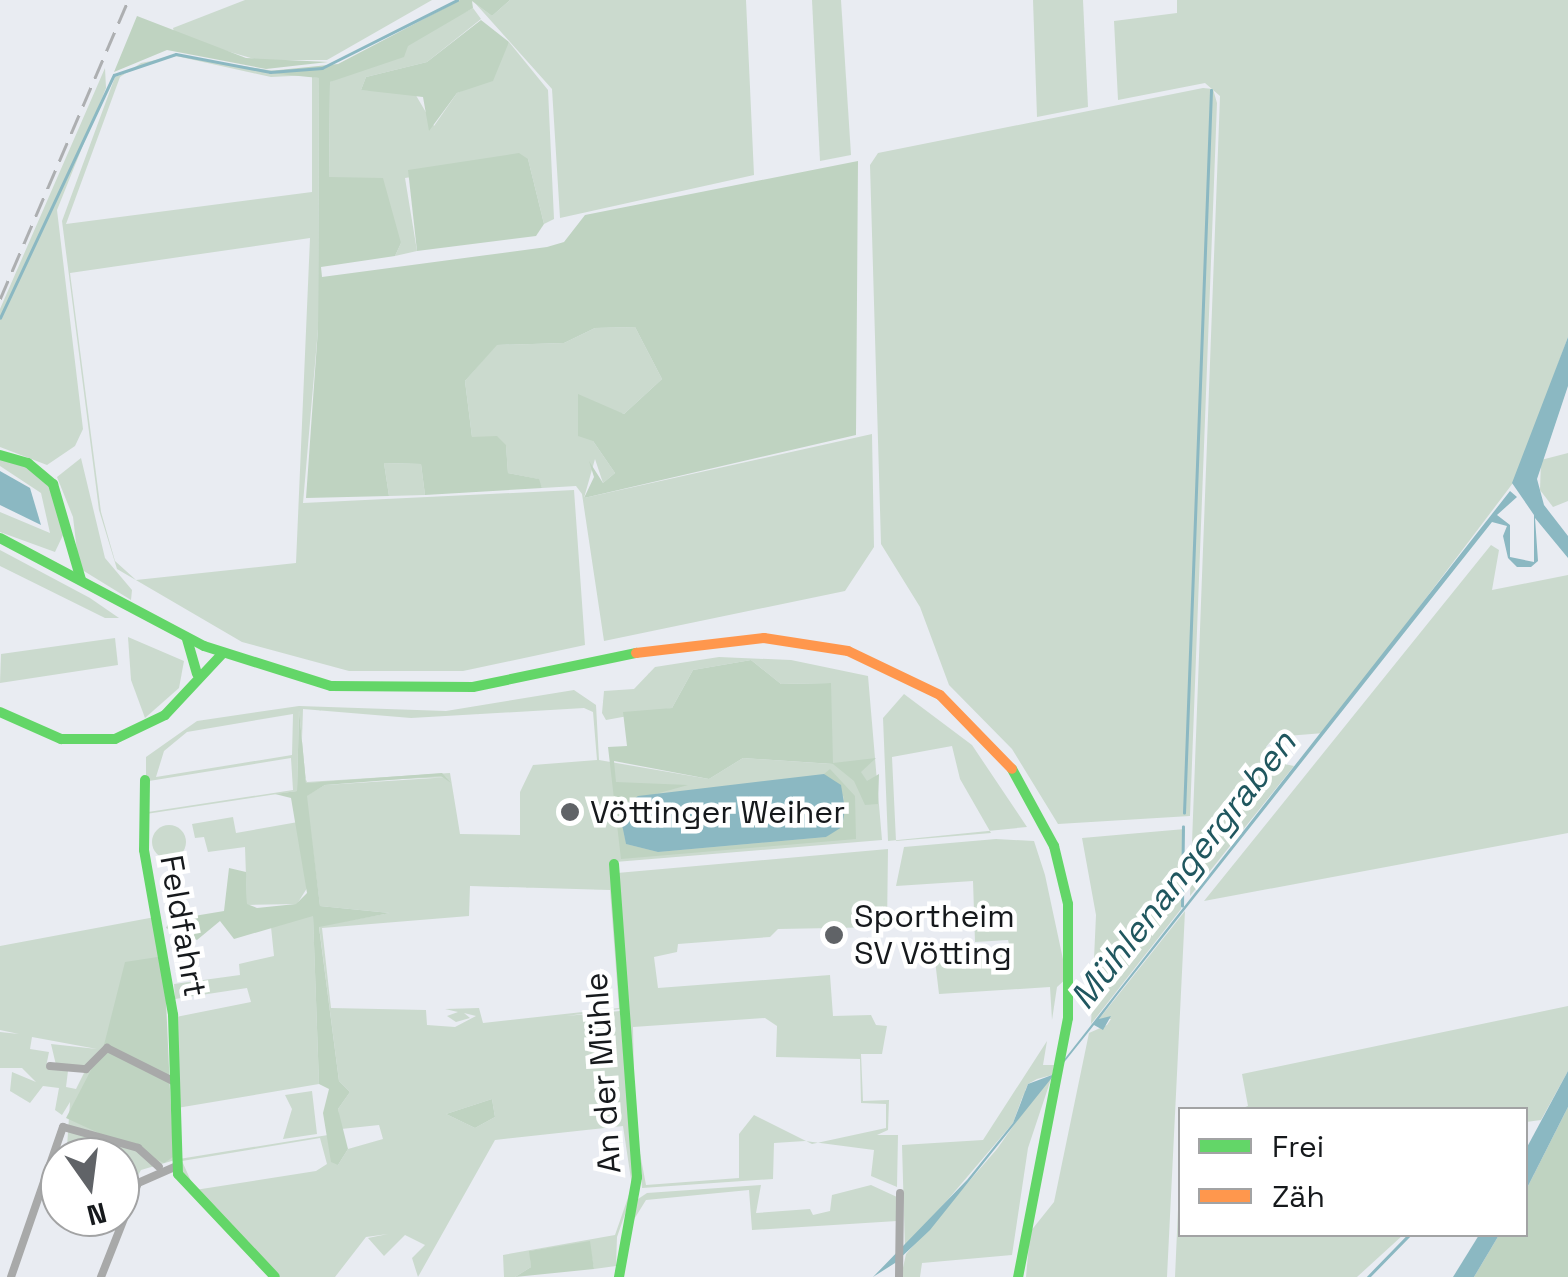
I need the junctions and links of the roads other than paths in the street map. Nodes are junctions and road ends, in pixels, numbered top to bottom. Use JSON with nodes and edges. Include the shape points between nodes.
{"nodes":[{"id":1,"x":0,"y":456,"type":"edge"},
{"id":2,"x":0,"y":538,"type":"edge"},
{"id":3,"x":68,"y":540,"type":"junction"},
{"id":4,"x":39,"y":558,"type":"junction"},
{"id":5,"x":82,"y":581,"type":"junction"},
{"id":6,"x":186,"y":638,"type":"junction"},
{"id":7,"x":222,"y":654,"type":"junction"},
{"id":8,"x":196,"y":678,"type":"junction"},
{"id":9,"x":0,"y":712,"type":"edge"},
{"id":10,"x":145,"y":780,"type":"dead end"},
{"id":11,"x":614,"y":864,"type":"dead end"},
{"id":12,"x":50,"y":1066,"type":"dead end"},
{"id":13,"x":173,"y":1080,"type":"junction"},
{"id":14,"x":177,"y":1166,"type":"junction"},
{"id":15,"x":159,"y":1168,"type":"junction"},
{"id":16,"x":900,"y":1194,"type":"dead end"},
{"id":17,"x":12,"y":1277,"type":"edge"},
{"id":18,"x":101,"y":1277,"type":"edge"},
{"id":19,"x":275,"y":1277,"type":"edge"},
{"id":20,"x":619,"y":1277,"type":"edge"},
{"id":21,"x":898,"y":1277,"type":"edge"},
{"id":22,"x":1018,"y":1277,"type":"edge"}],
"edges":[{"from":1,"to":3,"type":"main road","via":[[28,463],[53,484]]},
{"from":2,"to":4,"type":"main road"},
{"from":3,"to":4,"type":"main road","via":[[60,555]]},
{"from":3,"to":5,"type":"main road"},
{"from":4,"to":5,"type":"main road"},
{"from":5,"to":6,"type":"main road"},
{"from":6,"to":7,"type":"main road"},
{"from":6,"to":8,"type":"main road"},
{"from":7,"to":8,"type":"main road"},
{"from":7,"to":22,"type":"main road","via":[[331,686],[416,691],[718,640],[808,642],[868,657],[956,707],[1026,787],[1065,885],[1071,988]]},
{"from":8,"to":9,"type":"main road","via":[[165,716],[103,741],[61,740]]},
{"from":10,"to":13,"type":"main road","name":"Feldfahrt","via":[[144,850],[168,980]]},
{"from":11,"to":20,"type":"main road","name":"An der Mühle","via":[[637,1177],[619,1241]]},
{"from":12,"to":13,"type":"street","via":[[86,1069],[107,1048]]},
{"from":13,"to":14,"type":"main road","name":"Feldfahrt"},
{"from":14,"to":15,"type":"street"},
{"from":14,"to":19,"type":"main road","via":[[184,1186]]},
{"from":15,"to":17,"type":"street","via":[[138,1148],[62,1127]]},
{"from":15,"to":18,"type":"street","via":[[138,1182]]},
{"from":16,"to":21,"type":"street"}]}
